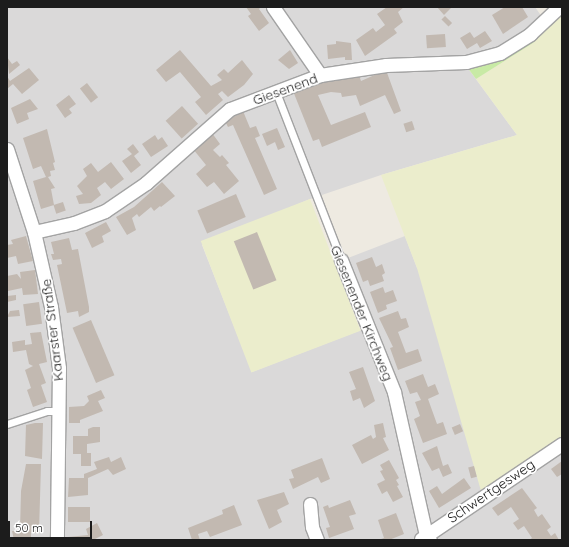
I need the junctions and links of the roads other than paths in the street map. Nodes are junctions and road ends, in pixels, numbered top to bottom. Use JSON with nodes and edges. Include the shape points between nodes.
{"nodes":[{"id":1,"x":273,"y":7,"type":"edge"},
{"id":2,"x":559,"y":7,"type":"edge"},
{"id":3,"x":320,"y":75,"type":"junction"},
{"id":4,"x":276,"y":92,"type":"junction"},
{"id":5,"x":7,"y":149,"type":"edge"},
{"id":6,"x":34,"y":232,"type":"junction"},
{"id":7,"x":341,"y":260,"type":"joint"},
{"id":8,"x":58,"y":411,"type":"junction"},
{"id":9,"x":7,"y":424,"type":"edge"},
{"id":10,"x":562,"y":444,"type":"edge"},
{"id":11,"x":310,"y":504,"type":"dead end"},
{"id":12,"x":426,"y":538,"type":"edge"},
{"id":13,"x":57,"y":540,"type":"edge"},
{"id":14,"x":318,"y":540,"type":"edge"}],
"edges":[{"from":1,"to":3,"type":"street"},
{"from":2,"to":3,"type":"street","name":"Giesenend","via":[[530,34],[500,53],[466,62],[386,65]]},
{"from":3,"to":4,"type":"street","name":"Giesenend"},
{"from":4,"to":6,"type":"street","name":"Giesenend","via":[[230,109],[146,183],[105,211],[74,223]]},
{"from":4,"to":7,"type":"lane","name":"Giesenender Kirchweg"},
{"from":5,"to":6,"type":"street","name":"Kaarster Straße"},
{"from":6,"to":8,"type":"street","name":"Kaarster Straße","via":[[51,306],[59,368]]},
{"from":7,"to":12,"type":"street","name":"Giesenender Kirchweg","via":[[394,392]]},
{"from":8,"to":9,"type":"lane","via":[[47,411]]},
{"from":8,"to":13,"type":"street","name":"Kaarster Straße"},
{"from":10,"to":12,"type":"street","name":"Schwertgesweg"},
{"from":11,"to":14,"type":"street","via":[[312,527]]}]}
